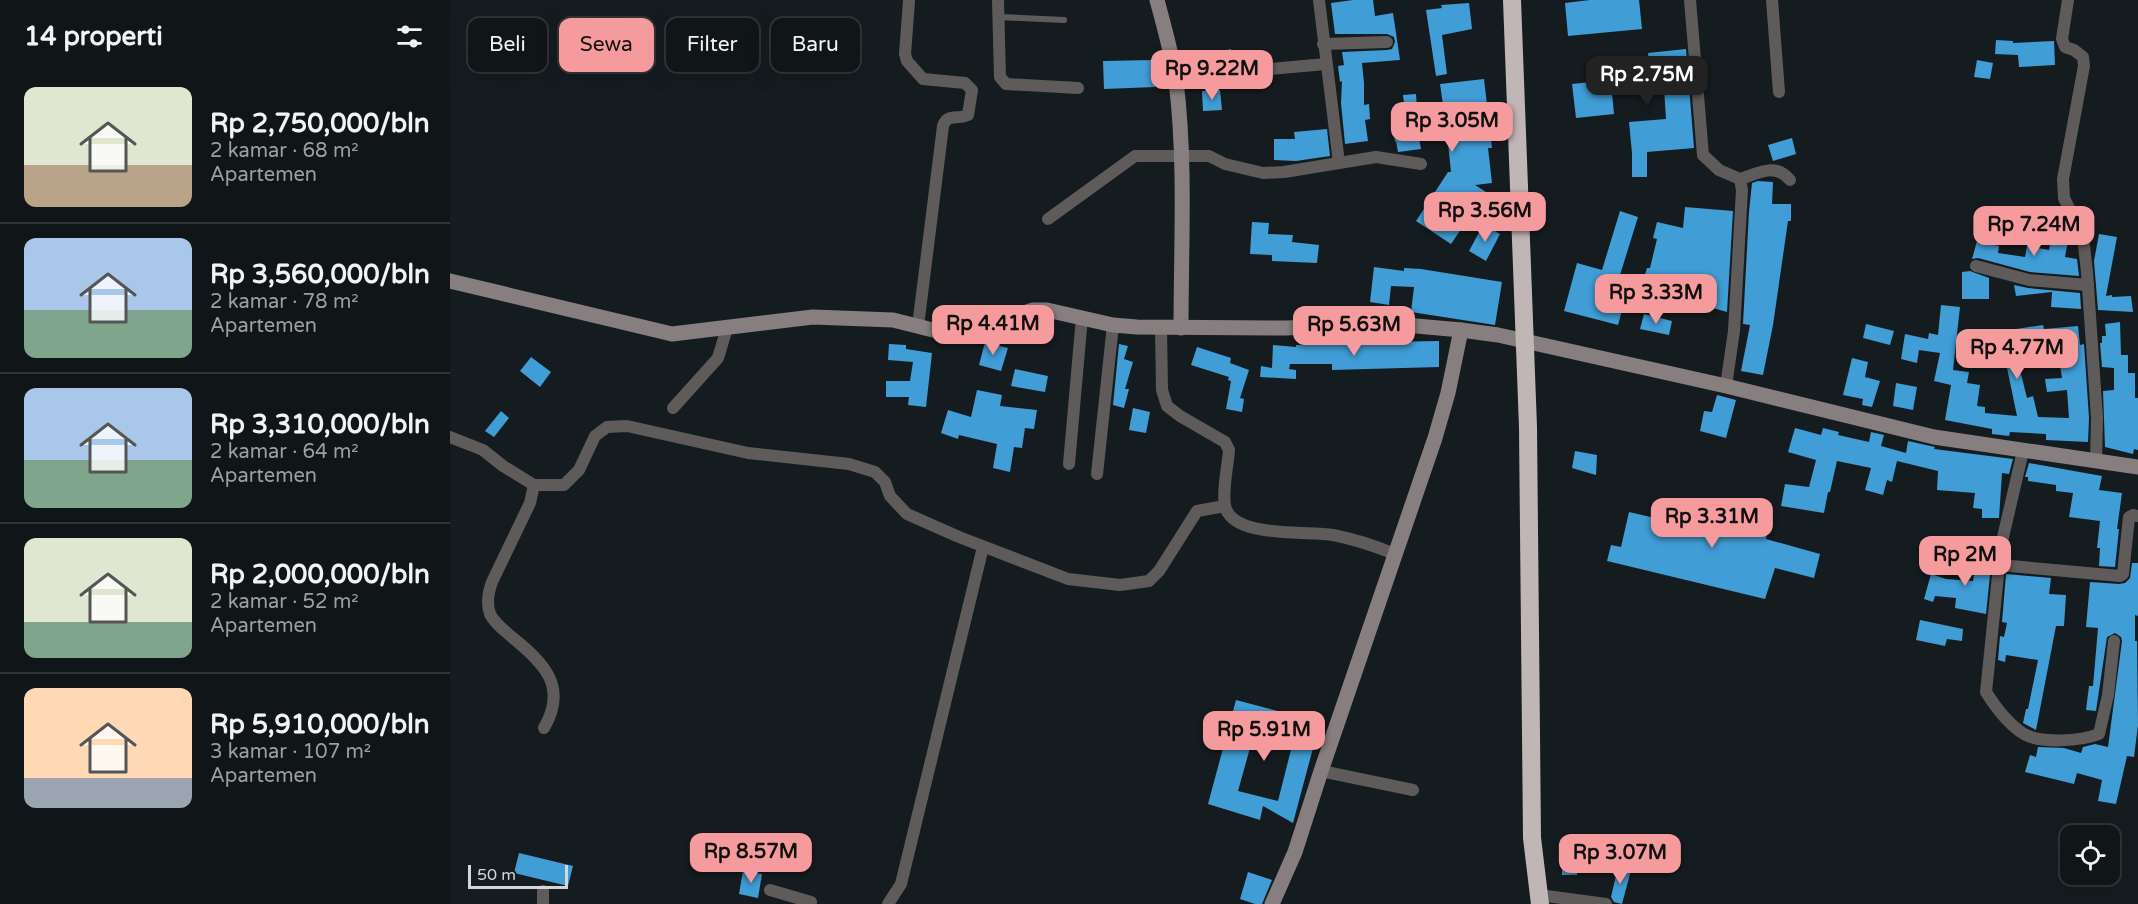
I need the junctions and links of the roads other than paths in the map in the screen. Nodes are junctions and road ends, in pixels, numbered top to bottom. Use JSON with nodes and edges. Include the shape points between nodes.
{"nodes":[{"id":1,"x":998,"y":0,"type":"edge"},
{"id":2,"x":1157,"y":0,"type":"edge"},
{"id":3,"x":1319,"y":0,"type":"edge"},
{"id":4,"x":1512,"y":0,"type":"edge"},
{"id":5,"x":1690,"y":0,"type":"edge"},
{"id":6,"x":1772,"y":0,"type":"edge"},
{"id":7,"x":2068,"y":0,"type":"edge"},
{"id":8,"x":909,"y":1,"type":"edge"},
{"id":9,"x":999,"y":16,"type":"junction"},
{"id":10,"x":1064,"y":20,"type":"dead end"},
{"id":11,"x":1387,"y":42,"type":"dead end"},
{"id":12,"x":1323,"y":44,"type":"junction"},
{"id":13,"x":1326,"y":63,"type":"junction"},
{"id":14,"x":1258,"y":70,"type":"dead end"},
{"id":15,"x":1078,"y":88,"type":"dead end"},
{"id":16,"x":1779,"y":92,"type":"dead end"},
{"id":17,"x":1181,"y":155,"type":"junction"},
{"id":18,"x":1339,"y":162,"type":"junction"},
{"id":19,"x":1421,"y":164,"type":"dead end"},
{"id":20,"x":1740,"y":179,"type":"junction"},
{"id":21,"x":1790,"y":180,"type":"dead end"},
{"id":22,"x":1048,"y":219,"type":"dead end"},
{"id":23,"x":1976,"y":266,"type":"dead end"},
{"id":24,"x":450,"y":281,"type":"edge"},
{"id":25,"x":2088,"y":285,"type":"junction"},
{"id":26,"x":1082,"y":317,"type":"junction"},
{"id":27,"x":1113,"y":325,"type":"junction"},
{"id":28,"x":918,"y":326,"type":"junction"},
{"id":29,"x":727,"y":327,"type":"junction"},
{"id":30,"x":1161,"y":328,"type":"junction"},
{"id":31,"x":1181,"y":328,"type":"junction"},
{"id":32,"x":1461,"y":330,"type":"junction"},
{"id":33,"x":1526,"y":342,"type":"junction"},
{"id":34,"x":1726,"y":386,"type":"junction"},
{"id":35,"x":672,"y":408,"type":"dead end"},
{"id":36,"x":450,"y":437,"type":"edge"},
{"id":37,"x":2023,"y":451,"type":"junction"},
{"id":38,"x":2096,"y":461,"type":"junction"},
{"id":39,"x":1069,"y":464,"type":"dead end"},
{"id":40,"x":2138,"y":467,"type":"edge"},
{"id":41,"x":1097,"y":474,"type":"dead end"},
{"id":42,"x":534,"y":485,"type":"junction"},
{"id":43,"x":1225,"y":506,"type":"junction"},
{"id":44,"x":2138,"y":516,"type":"edge"},
{"id":45,"x":983,"y":547,"type":"junction"},
{"id":46,"x":1395,"y":554,"type":"junction"},
{"id":47,"x":2000,"y":565,"type":"junction"},
{"id":48,"x":2114,"y":640,"type":"dead end"},
{"id":49,"x":544,"y":728,"type":"dead end"},
{"id":50,"x":1321,"y":771,"type":"junction"},
{"id":51,"x":1413,"y":790,"type":"dead end"},
{"id":52,"x":770,"y":890,"type":"dead end"},
{"id":53,"x":543,"y":891,"type":"dead end"},
{"id":54,"x":1540,"y":900,"type":"edge"},
{"id":55,"x":813,"y":903,"type":"edge"},
{"id":56,"x":543,"y":904,"type":"edge"},
{"id":57,"x":888,"y":904,"type":"edge"},
{"id":58,"x":1272,"y":904,"type":"edge"},
{"id":59,"x":1606,"y":904,"type":"edge"}],
"edges":[{"from":1,"to":9,"type":"street"},
{"from":2,"to":17,"type":"street","via":[[1175,78]]},
{"from":3,"to":12,"type":"street"},
{"from":4,"to":33,"type":"highway"},
{"from":5,"to":20,"type":"street","via":[[1704,156],[1719,170]]},
{"from":6,"to":16,"type":"street"},
{"from":7,"to":25,"type":"street","via":[[2062,39],[2065,47],[2083,57],[2084,66],[2063,179],[2064,198],[2083,237]]},
{"from":8,"to":28,"type":"street","via":[[907,61],[924,79],[965,83],[972,90],[968,115],[949,117],[943,126]]},
{"from":9,"to":10,"type":"lane"},
{"from":9,"to":15,"type":"street","via":[[1000,77],[1006,84]]},
{"from":11,"to":12,"type":"street"},
{"from":12,"to":13,"type":"street"},
{"from":13,"to":14,"type":"street"},
{"from":13,"to":18,"type":"street"},
{"from":17,"to":18,"type":"street","via":[[1209,156],[1263,173]]},
{"from":17,"to":22,"type":"street","via":[[1135,156]]},
{"from":17,"to":31,"type":"street"},
{"from":18,"to":19,"type":"street","via":[[1376,157]]},
{"from":20,"to":21,"type":"street","via":[[1775,169]]},
{"from":20,"to":34,"type":"street","via":[[1734,331]]},
{"from":23,"to":25,"type":"street","via":[[2029,280]]},
{"from":24,"to":29,"type":"street","via":[[672,334]]},
{"from":25,"to":38,"type":"street"},
{"from":26,"to":27,"type":"street"},
{"from":26,"to":28,"type":"street","via":[[1033,310],[960,331],[941,332]]},
{"from":26,"to":39,"type":"street"},
{"from":27,"to":30,"type":"street"},
{"from":27,"to":41,"type":"street"},
{"from":28,"to":29,"type":"street","via":[[893,320],[813,317]]},
{"from":29,"to":35,"type":"street","via":[[718,358]]},
{"from":30,"to":31,"type":"street"},
{"from":30,"to":43,"type":"street","via":[[1162,390],[1167,406],[1220,438],[1229,450]]},
{"from":31,"to":32,"type":"street","via":[[1394,324]]},
{"from":32,"to":33,"type":"street"},
{"from":32,"to":46,"type":"street","via":[[1445,404]]},
{"from":33,"to":34,"type":"street"},
{"from":33,"to":54,"type":"highway","via":[[1532,838]]},
{"from":34,"to":37,"type":"street","via":[[1934,437]]},
{"from":36,"to":42,"type":"street","via":[[483,450]]},
{"from":37,"to":38,"type":"street"},
{"from":37,"to":47,"type":"street"},
{"from":38,"to":40,"type":"street"},
{"from":42,"to":45,"type":"street","via":[[564,485],[579,470],[595,436],[607,427],[627,426],[748,453],[849,464],[875,472],[907,514]]},
{"from":42,"to":49,"type":"street","via":[[530,503],[492,582],[488,606],[497,625],[542,664],[552,681],[555,701]]},
{"from":43,"to":45,"type":"street","via":[[1197,511],[1149,581],[1120,585],[1068,579]]},
{"from":43,"to":46,"type":"street","via":[[1235,521],[1249,526],[1332,535]]},
{"from":44,"to":47,"type":"street","via":[[2129,517],[2120,576]]},
{"from":45,"to":57,"type":"street","via":[[902,884]]},
{"from":46,"to":50,"type":"street"},
{"from":47,"to":48,"type":"street","via":[[1986,692],[1999,712],[2024,734],[2063,740],[2099,734]]},
{"from":50,"to":51,"type":"street"},
{"from":50,"to":58,"type":"street","via":[[1295,852]]},
{"from":52,"to":55,"type":"street"},
{"from":53,"to":56,"type":"street"},
{"from":54,"to":59,"type":"street"}]}
